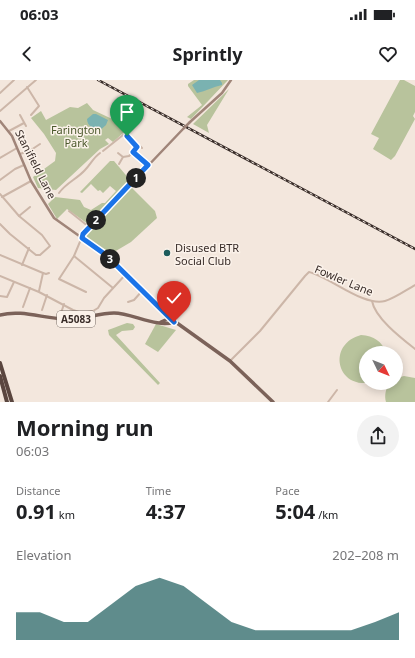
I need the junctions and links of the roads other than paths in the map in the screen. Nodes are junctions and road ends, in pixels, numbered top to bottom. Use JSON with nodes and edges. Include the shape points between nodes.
{"nodes":[{"id":1,"x":14,"y":80,"type":"edge"},
{"id":2,"x":36,"y":80,"type":"edge"},
{"id":3,"x":231,"y":80,"type":"edge"},
{"id":4,"x":27,"y":87,"type":"junction"},
{"id":5,"x":0,"y":93,"type":"edge"},
{"id":6,"x":0,"y":111,"type":"edge"},
{"id":7,"x":20,"y":115,"type":"dead end"},
{"id":8,"x":31,"y":116,"type":"dead end"},
{"id":9,"x":1,"y":123,"type":"edge"},
{"id":10,"x":8,"y":131,"type":"junction"},
{"id":11,"x":40,"y":144,"type":"dead end"},
{"id":12,"x":137,"y":147,"type":"junction"},
{"id":13,"x":17,"y":148,"type":"junction"},
{"id":14,"x":142,"y":148,"type":"dead end"},
{"id":15,"x":103,"y":151,"type":"dead end"},
{"id":16,"x":133,"y":152,"type":"junction"},
{"id":17,"x":118,"y":153,"type":"dead end"},
{"id":18,"x":20,"y":154,"type":"junction"},
{"id":19,"x":100,"y":154,"type":"dead end"},
{"id":20,"x":123,"y":157,"type":"junction"},
{"id":21,"x":0,"y":158,"type":"edge"},
{"id":22,"x":119,"y":164,"type":"dead end"},
{"id":23,"x":24,"y":165,"type":"junction"},
{"id":24,"x":148,"y":165,"type":"junction"},
{"id":25,"x":0,"y":180,"type":"edge"},
{"id":26,"x":31,"y":181,"type":"junction"},
{"id":27,"x":59,"y":193,"type":"dead end"},
{"id":28,"x":0,"y":194,"type":"edge"},
{"id":29,"x":2,"y":197,"type":"junction"},
{"id":30,"x":30,"y":207,"type":"dead end"},
{"id":31,"x":69,"y":211,"type":"dead end"},
{"id":32,"x":19,"y":216,"type":"junction"},
{"id":33,"x":0,"y":224,"type":"edge"},
{"id":34,"x":89,"y":227,"type":"junction"},
{"id":35,"x":82,"y":238,"type":"junction"},
{"id":36,"x":28,"y":248,"type":"junction"},
{"id":37,"x":0,"y":255,"type":"edge"},
{"id":38,"x":74,"y":256,"type":"junction"},
{"id":39,"x":22,"y":265,"type":"junction"},
{"id":40,"x":43,"y":273,"type":"junction"},
{"id":41,"x":49,"y":273,"type":"dead end"},
{"id":42,"x":126,"y":274,"type":"junction"},
{"id":43,"x":0,"y":276,"type":"edge"},
{"id":44,"x":14,"y":282,"type":"junction"},
{"id":45,"x":415,"y":285,"type":"edge"},
{"id":46,"x":30,"y":288,"type":"junction"},
{"id":47,"x":113,"y":288,"type":"junction"},
{"id":48,"x":142,"y":291,"type":"junction"},
{"id":49,"x":39,"y":292,"type":"junction"},
{"id":50,"x":86,"y":292,"type":"dead end"},
{"id":51,"x":47,"y":295,"type":"junction"},
{"id":52,"x":0,"y":296,"type":"edge"},
{"id":53,"x":372,"y":301,"type":"junction"},
{"id":54,"x":128,"y":302,"type":"dead end"},
{"id":55,"x":64,"y":304,"type":"junction"},
{"id":56,"x":23,"y":307,"type":"dead end"},
{"id":57,"x":42,"y":310,"type":"dead end"},
{"id":58,"x":60,"y":312,"type":"dead end"},
{"id":59,"x":0,"y":315,"type":"edge"},
{"id":60,"x":170,"y":318,"type":"junction"},
{"id":61,"x":174,"y":322,"type":"junction"},
{"id":62,"x":160,"y":323,"type":"junction"},
{"id":63,"x":415,"y":349,"type":"edge"},
{"id":64,"x":230,"y":361,"type":"junction"},
{"id":65,"x":0,"y":363,"type":"edge"},
{"id":66,"x":0,"y":376,"type":"edge"},
{"id":67,"x":337,"y":390,"type":"dead end"},
{"id":68,"x":7,"y":402,"type":"edge"},
{"id":69,"x":12,"y":402,"type":"edge"},
{"id":70,"x":273,"y":402,"type":"edge"},
{"id":71,"x":328,"y":402,"type":"edge"}],
"edges":[{"from":1,"to":5,"type":"street"},
{"from":2,"to":4,"type":"street"},
{"from":3,"to":24,"type":"main road","bridge":true,"via":[[222,93]]},
{"from":4,"to":6,"type":"street"},
{"from":4,"to":8,"type":"street","via":[[39,106]]},
{"from":7,"to":10,"type":"street","via":[[25,124]]},
{"from":9,"to":10,"type":"main road","name":"Stanifield Lane"},
{"from":10,"to":13,"type":"main road","name":"Stanifield Lane"},
{"from":11,"to":18,"type":"street"},
{"from":12,"to":14,"type":"street"},
{"from":12,"to":15,"type":"street","via":[[125,135]]},
{"from":12,"to":16,"type":"street"},
{"from":13,"to":18,"type":"main road","name":"Stanifield Lane"},
{"from":13,"to":21,"type":"street"},
{"from":16,"to":20,"type":"street"},
{"from":16,"to":24,"type":"street"},
{"from":17,"to":20,"type":"street"},
{"from":18,"to":23,"type":"main road","name":"Stanifield Lane"},
{"from":19,"to":27,"type":"street"},
{"from":20,"to":22,"type":"street"},
{"from":23,"to":25,"type":"street"},
{"from":23,"to":26,"type":"main road","name":"Stanifield Lane"},
{"from":24,"to":34,"type":"main road"},
{"from":26,"to":29,"type":"street"},
{"from":26,"to":35,"type":"main road","name":"Stanifield Lane","via":[[54,218]]},
{"from":28,"to":29,"type":"street"},
{"from":29,"to":32,"type":"street"},
{"from":30,"to":32,"type":"street"},
{"from":31,"to":34,"type":"street"},
{"from":32,"to":36,"type":"street","via":[[42,235],[50,246],[38,255]]},
{"from":33,"to":36,"type":"street"},
{"from":34,"to":35,"type":"main road"},
{"from":35,"to":38,"type":"street"},
{"from":35,"to":42,"type":"main road","name":"Stanifield Lane","via":[[101,250]]},
{"from":36,"to":39,"type":"street"},
{"from":37,"to":39,"type":"street"},
{"from":38,"to":47,"type":"street"},
{"from":38,"to":50,"type":"street","via":[[59,279]]},
{"from":39,"to":40,"type":"street"},
{"from":40,"to":41,"type":"street"},
{"from":40,"to":49,"type":"street"},
{"from":42,"to":47,"type":"street"},
{"from":42,"to":48,"type":"main road","name":"Stanifield Lane"},
{"from":43,"to":44,"type":"street"},
{"from":44,"to":46,"type":"street"},
{"from":44,"to":52,"type":"street","via":[[7,297]]},
{"from":45,"to":53,"type":"street","name":"Fowler Lane","via":[[386,301]]},
{"from":46,"to":49,"type":"street"},
{"from":46,"to":56,"type":"street"},
{"from":47,"to":55,"type":"street","via":[[93,311],[82,313]]},
{"from":48,"to":54,"type":"street","via":[[134,300]]},
{"from":48,"to":60,"type":"main road","name":"Stanifield Lane"},
{"from":49,"to":51,"type":"street"},
{"from":51,"to":55,"type":"street"},
{"from":51,"to":57,"type":"street"},
{"from":53,"to":63,"type":"street","via":[[379,317]]},
{"from":53,"to":64,"type":"street","name":"Fowler Lane","via":[[310,272],[260,331]]},
{"from":55,"to":58,"type":"street"},
{"from":59,"to":62,"type":"main road","number":"A5083","via":[[20,313],[72,319],[114,313]]},
{"from":60,"to":61,"type":"main road","name":"Stanifield Lane"},
{"from":60,"to":62,"type":"main road"},
{"from":61,"to":62,"type":"main road","number":"A5083"},
{"from":61,"to":64,"type":"main road","name":"Stanifield Lane"},
{"from":64,"to":70,"type":"main road","name":"Stanifield Lane"},
{"from":65,"to":69,"type":"highway"},
{"from":66,"to":68,"type":"highway"},
{"from":67,"to":71,"type":"street"}]}
